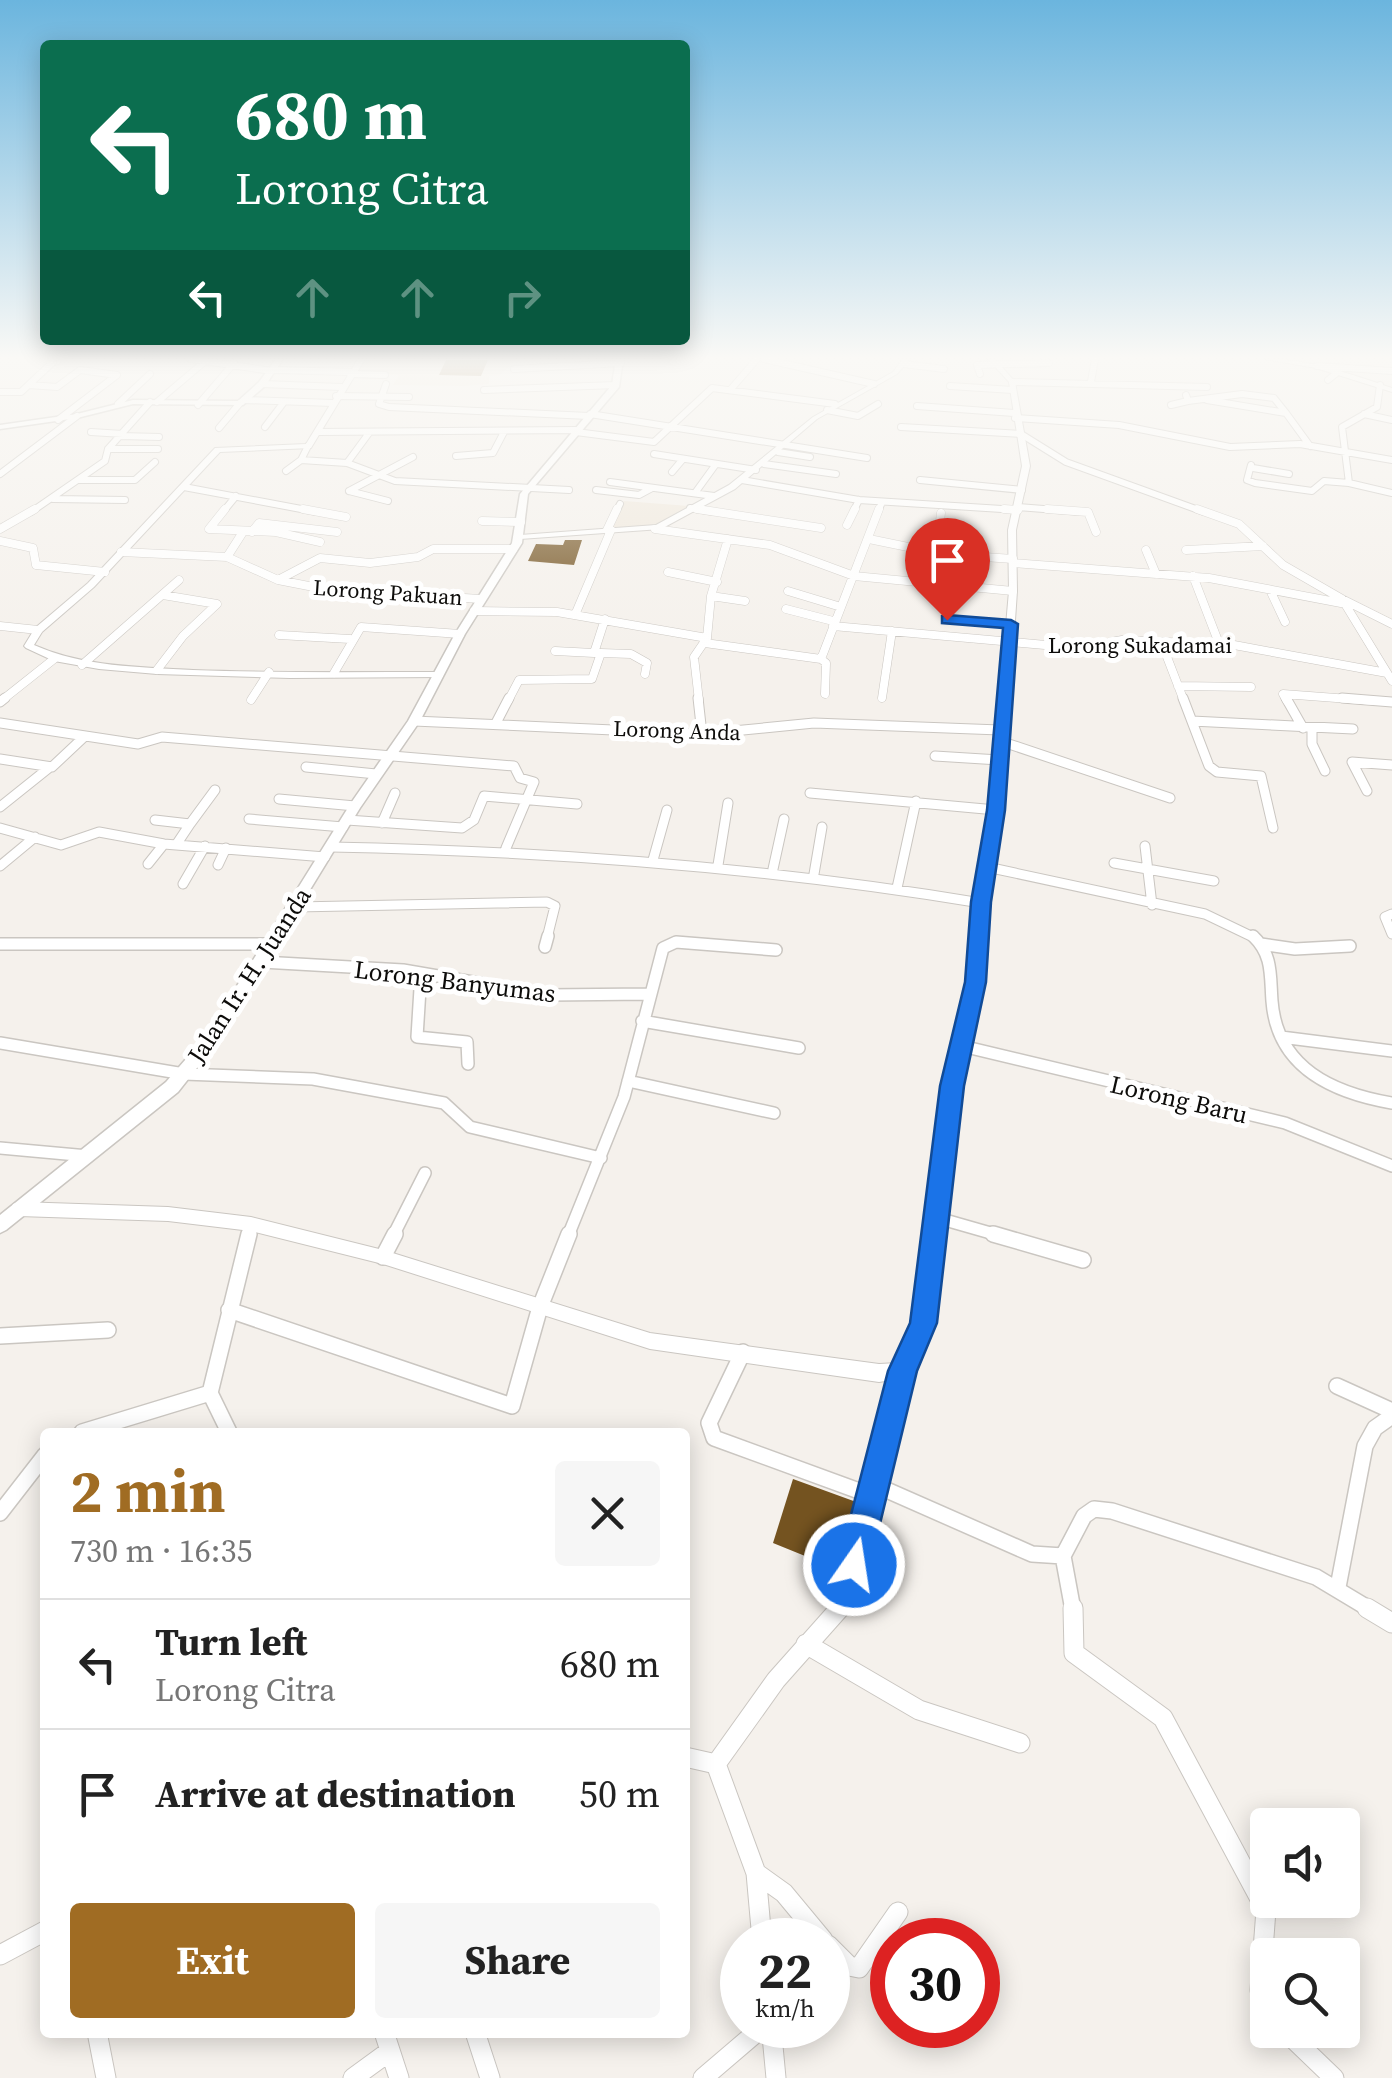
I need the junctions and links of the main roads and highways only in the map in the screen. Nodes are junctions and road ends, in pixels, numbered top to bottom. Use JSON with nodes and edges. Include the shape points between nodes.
{"nodes":[{"id":1,"x":555,"y":456,"type":"edge"},
{"id":2,"x":0,"y":1225,"type":"edge"}],
"edges":[{"from":1,"to":2,"type":"main road","name":"Jalan Ir. H. Juanda","via":[[528,487],[516,543],[414,721],[184,1074]]}]}
